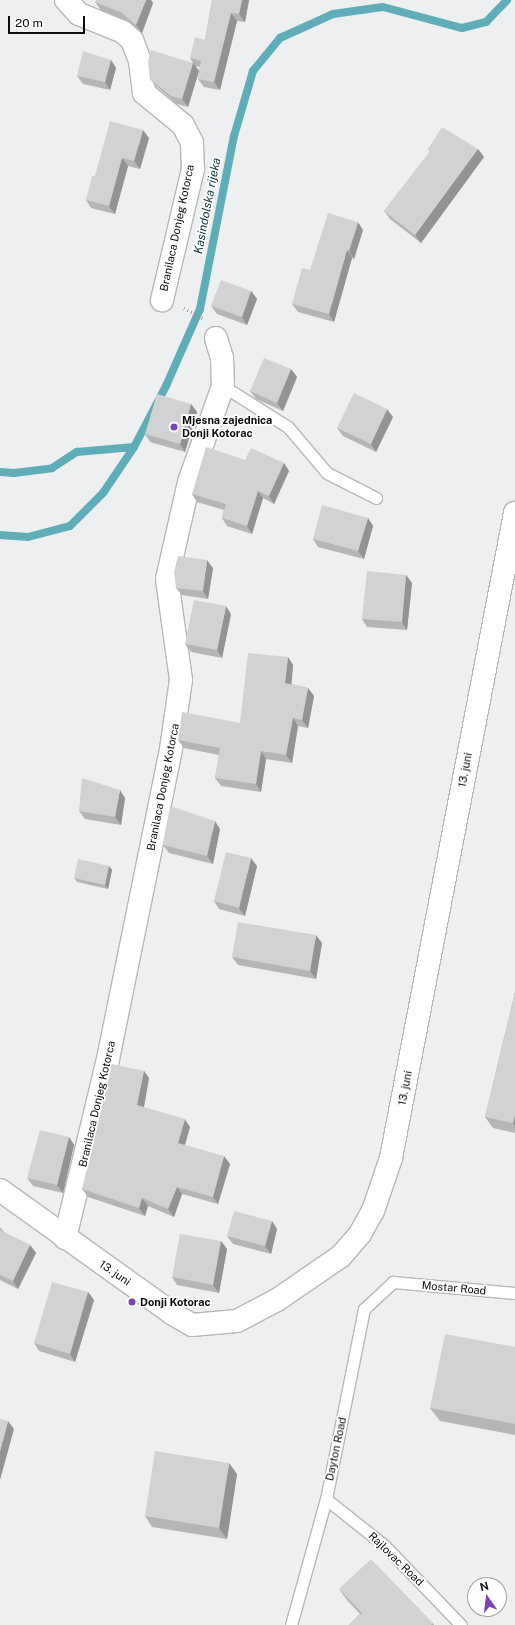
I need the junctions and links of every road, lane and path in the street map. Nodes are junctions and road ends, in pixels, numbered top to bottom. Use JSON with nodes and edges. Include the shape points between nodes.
{"nodes":[{"id":1,"x":66,"y":0,"type":"edge"},
{"id":2,"x":162,"y":300,"type":"dead end"},
{"id":3,"x":186,"y":309,"type":"dead end"},
{"id":4,"x":211,"y":328,"type":"joint"},
{"id":5,"x":223,"y":386,"type":"junction"},
{"id":6,"x":376,"y":498,"type":"dead end"},
{"id":7,"x":515,"y":513,"type":"edge"},
{"id":8,"x":0,"y":1190,"type":"edge"},
{"id":9,"x":65,"y":1238,"type":"junction"},
{"id":10,"x":392,"y":1282,"type":"joint"},
{"id":11,"x":515,"y":1293,"type":"edge"},
{"id":12,"x":326,"y":1499,"type":"junction"},
{"id":13,"x":291,"y":1625,"type":"edge"},
{"id":14,"x":461,"y":1625,"type":"edge"}],
"edges":[{"from":1,"to":2,"type":"street","name":"Branilaca Donjeg Kotorca","via":[[79,14],[122,32],[132,40],[140,61],[144,93],[183,125],[192,143],[193,169]]},
{"from":3,"to":4,"type":"path"},
{"from":4,"to":5,"type":"street","name":"Branilaca Donjeg Kotorca","via":[[222,358]]},
{"from":5,"to":6,"type":"lane","via":[[288,428],[327,473]]},
{"from":5,"to":9,"type":"street","name":"Branilaca Donjeg Kotorca","via":[[189,482],[167,578],[181,680],[171,749],[108,1060]]},
{"from":7,"to":9,"type":"street","name":"13. juni","via":[[391,1158],[373,1211],[360,1234],[341,1256],[278,1300],[238,1321],[204,1325],[192,1325],[173,1314]]},
{"from":8,"to":9,"type":"street","name":"13. juni"},
{"from":10,"to":11,"type":"lane","name":"Mostar Road"},
{"from":10,"to":12,"type":"lane","name":"Dayton Road","via":[[364,1309]]},
{"from":12,"to":13,"type":"lane","name":"Dayton Road"},
{"from":12,"to":14,"type":"lane","name":"Rajlovac Road","via":[[384,1545]]}]}
